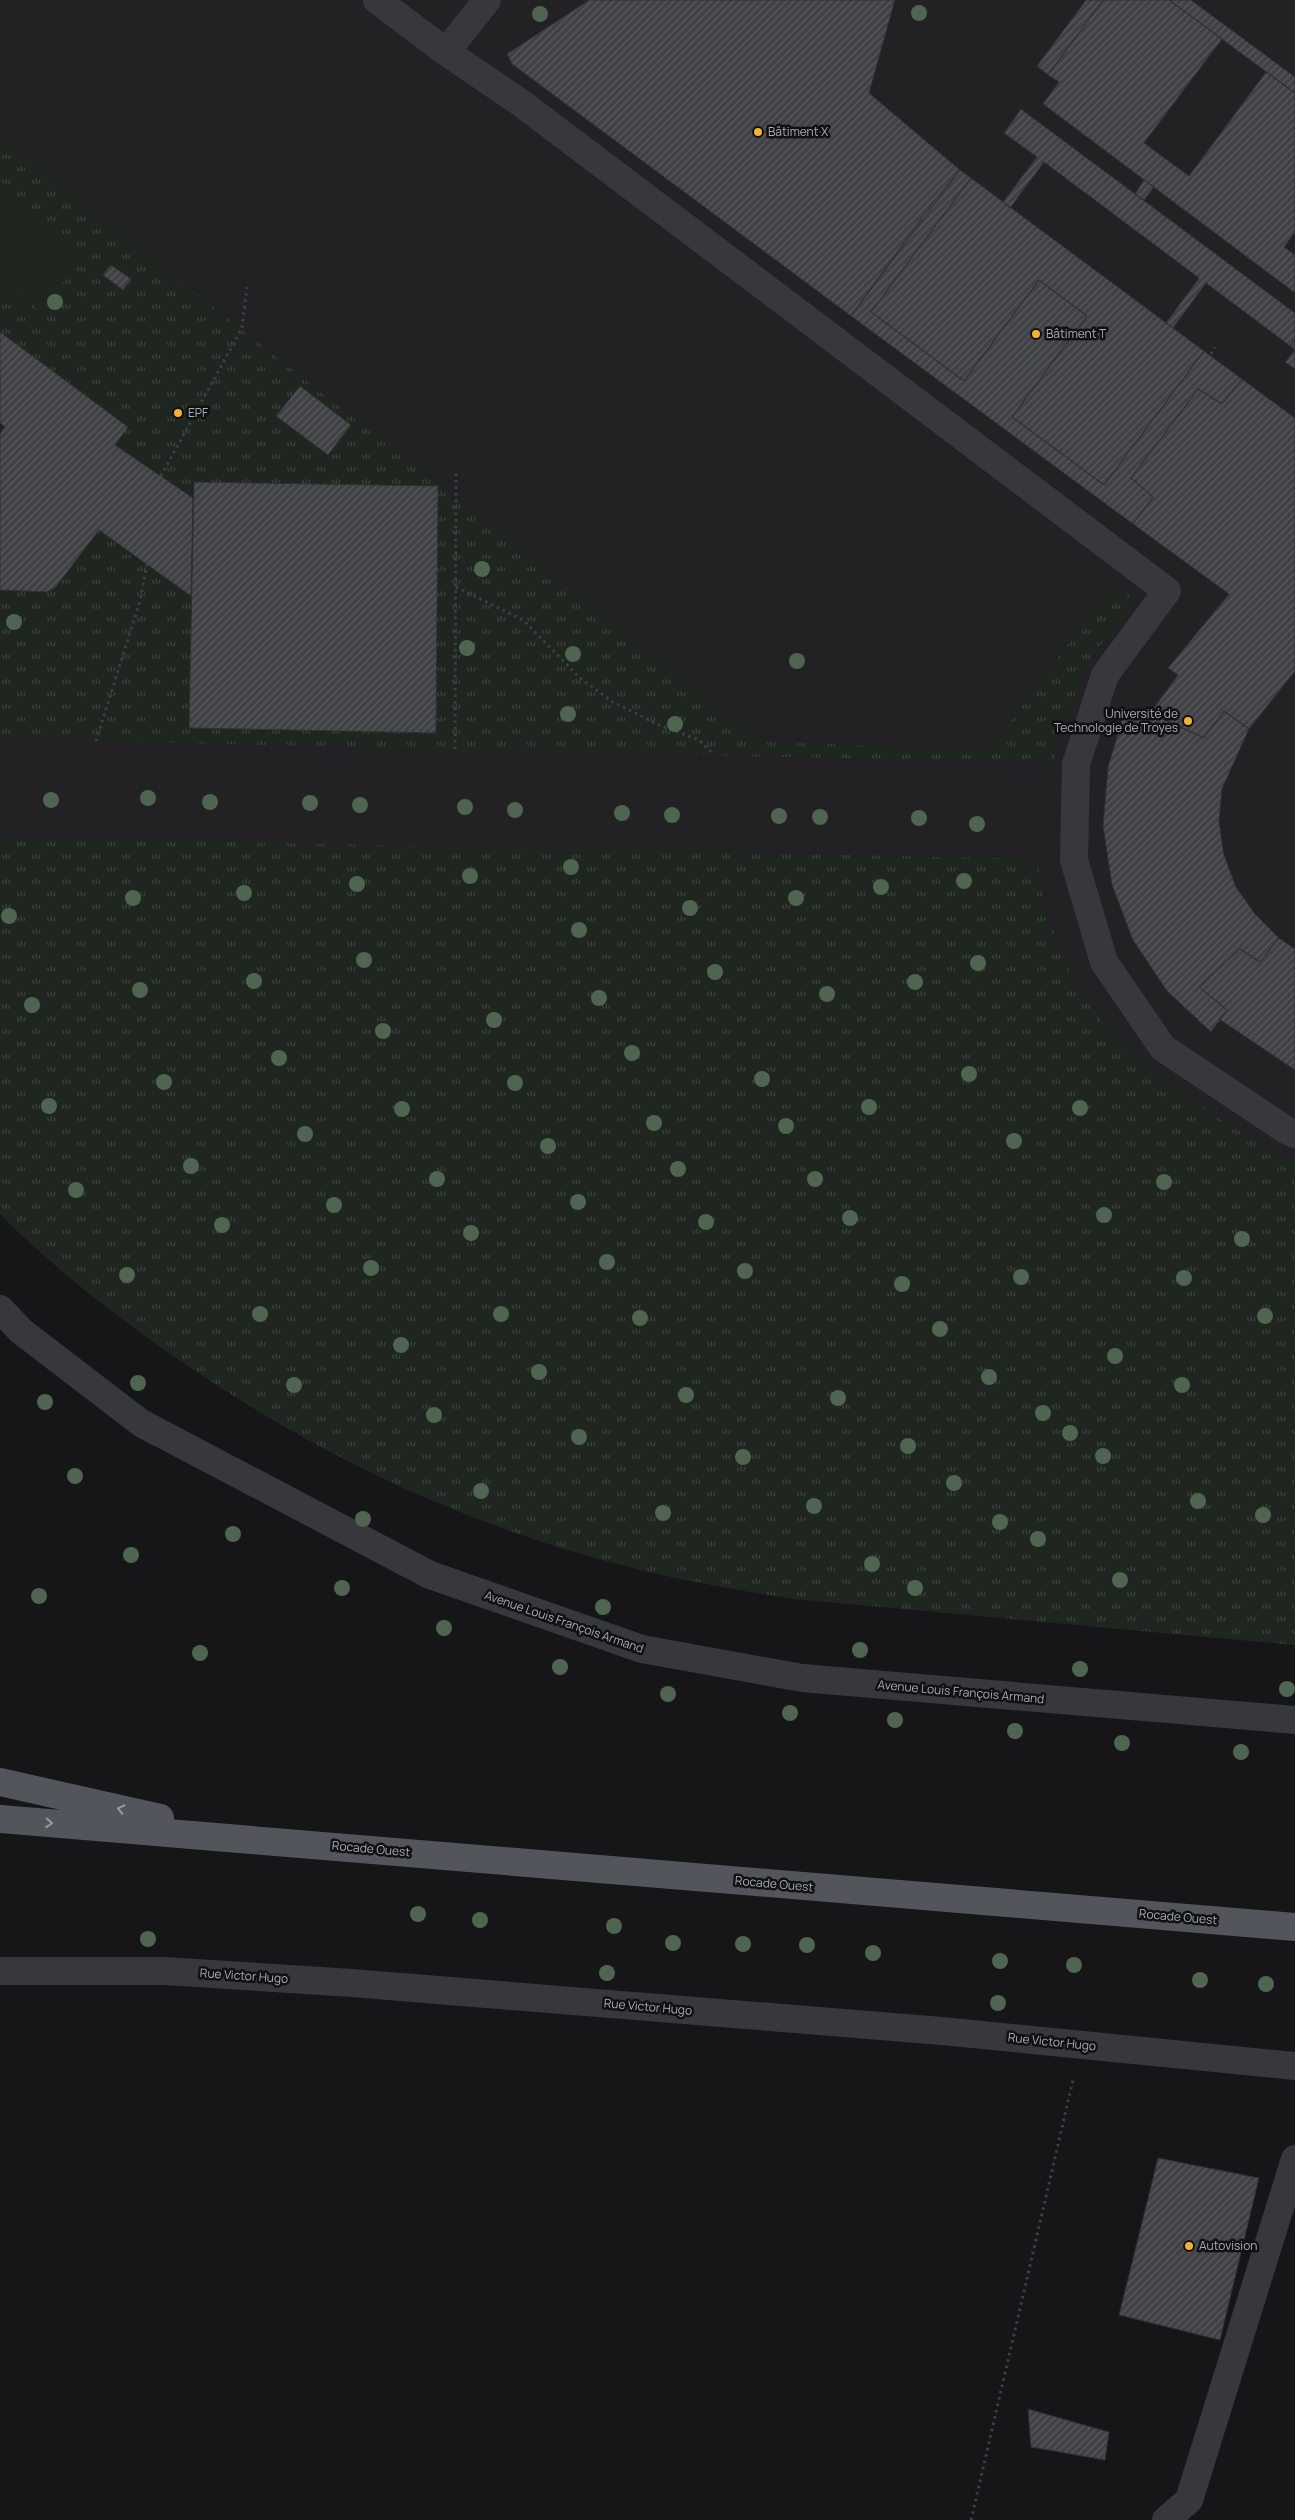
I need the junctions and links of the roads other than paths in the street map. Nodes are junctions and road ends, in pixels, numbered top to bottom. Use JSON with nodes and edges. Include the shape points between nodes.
{"nodes":[{"id":1,"x":376,"y":0,"type":"edge"},
{"id":2,"x":487,"y":0,"type":"edge"},
{"id":3,"x":446,"y":52,"type":"junction"},
{"id":4,"x":1295,"y":1134,"type":"edge"},
{"id":5,"x":0,"y":1309,"type":"edge"},
{"id":6,"x":1295,"y":1720,"type":"edge"},
{"id":7,"x":0,"y":1782,"type":"edge"},
{"id":8,"x":0,"y":1819,"type":"edge"},
{"id":9,"x":254,"y":1839,"type":"junction"},
{"id":10,"x":1295,"y":1926,"type":"edge"},
{"id":11,"x":0,"y":1972,"type":"edge"},
{"id":12,"x":1295,"y":2066,"type":"edge"},
{"id":13,"x":1295,"y":2159,"type":"edge"},
{"id":14,"x":1166,"y":2520,"type":"edge"}],
"edges":[{"from":1,"to":3,"type":"street"},
{"from":2,"to":3,"type":"street"},
{"from":3,"to":4,"type":"street","via":[[521,103],[1168,591],[1105,675],[1076,764],[1074,860],[1104,962],[1163,1048]]},
{"from":5,"to":6,"type":"street","name":"Avenue Louis François Armand","via":[[21,1331],[141,1423],[430,1575],[642,1649],[802,1678]]},
{"from":9,"to":7,"type":"main road","name":"Rocade Ouest","one_way":true},
{"from":8,"to":9,"type":"main road","name":"Rocade Ouest","one_way":true},
{"from":9,"to":10,"type":"main road","name":"Rocade Ouest"},
{"from":11,"to":12,"type":"street","name":"Rue Victor Hugo","via":[[165,1971],[352,1983],[932,2030]]},
{"from":13,"to":14,"type":"street","via":[[1188,2500]]}]}
